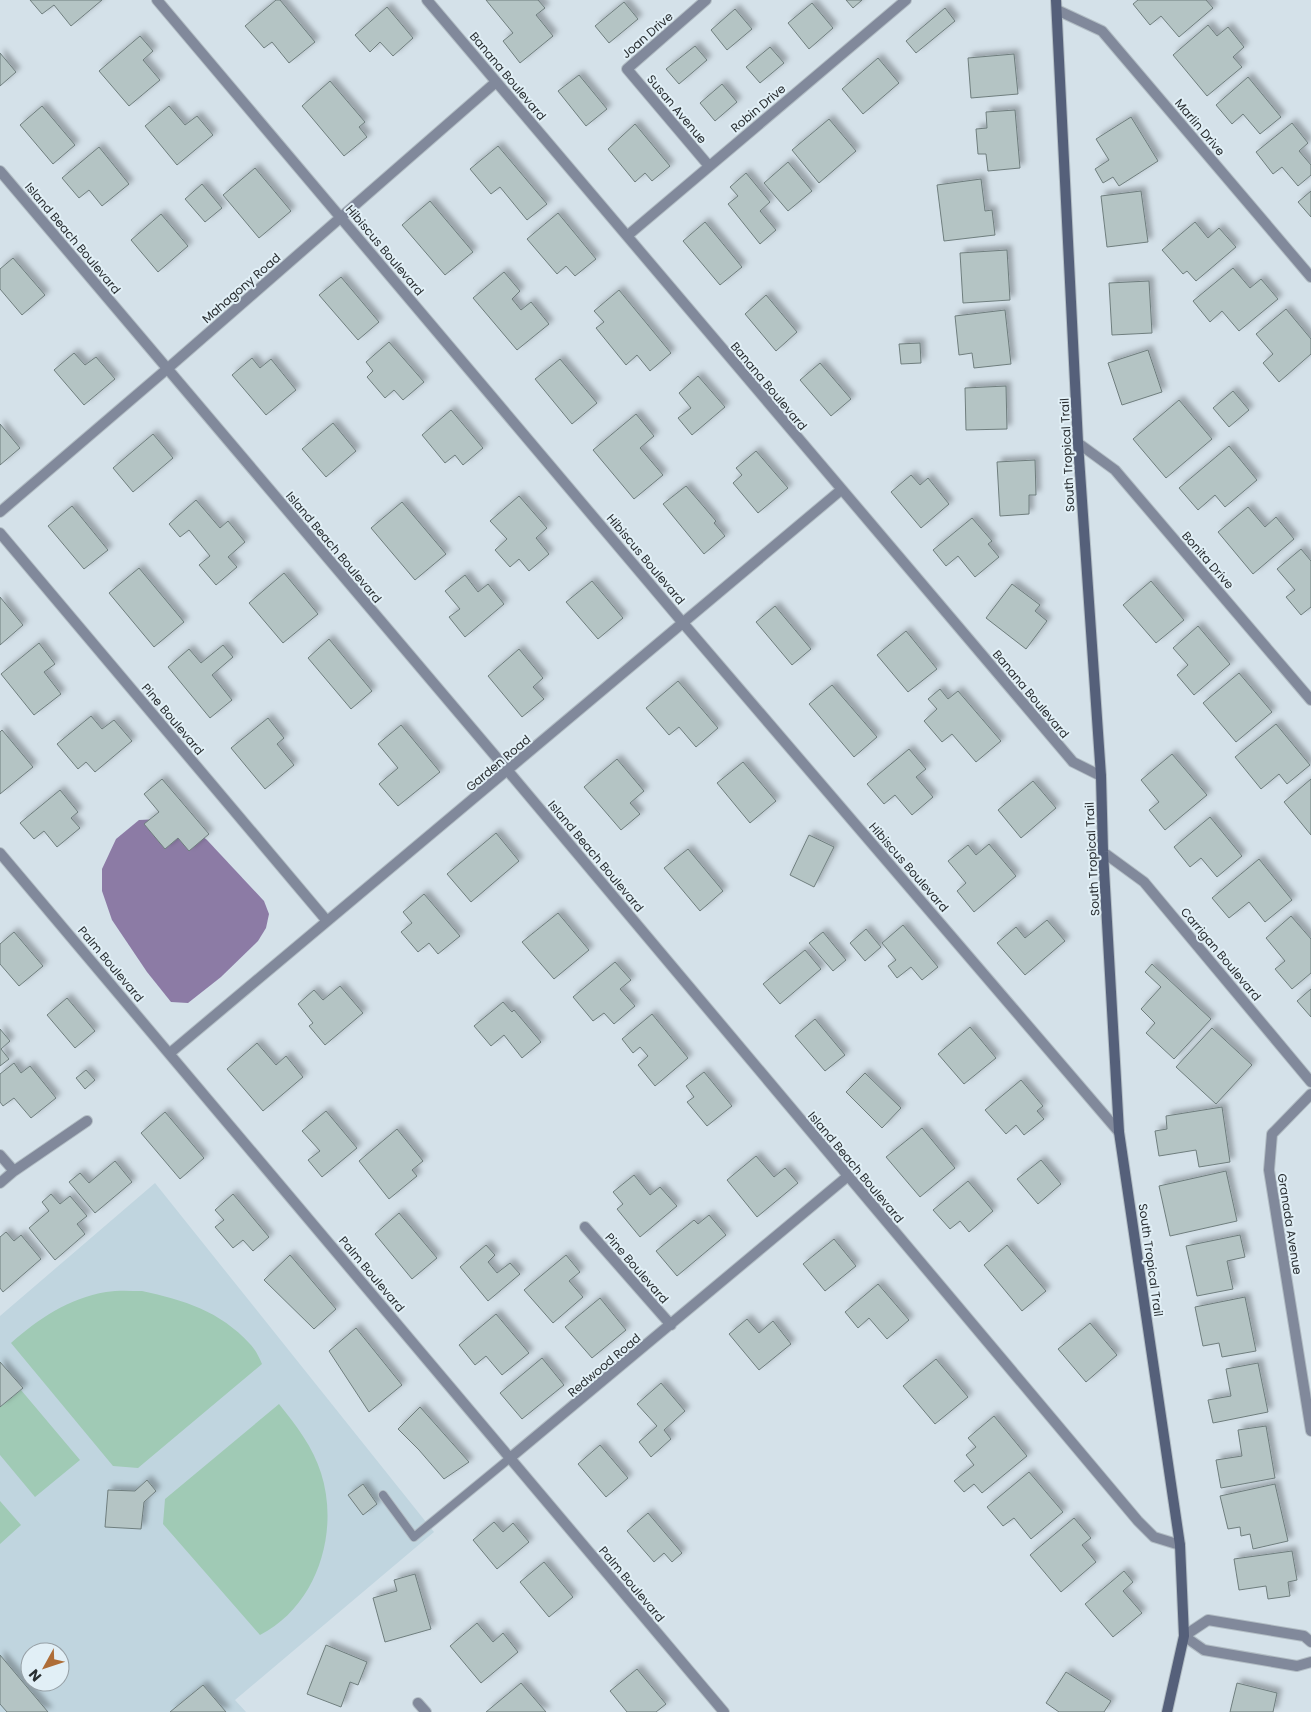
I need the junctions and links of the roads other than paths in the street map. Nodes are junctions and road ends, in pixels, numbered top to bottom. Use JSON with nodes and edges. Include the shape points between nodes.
{"nodes":[{"id":1,"x":157,"y":0,"type":"edge"},
{"id":2,"x":427,"y":0,"type":"edge"},
{"id":3,"x":706,"y":0,"type":"edge"},
{"id":4,"x":906,"y":0,"type":"edge"},
{"id":5,"x":1056,"y":5,"type":"edge"},
{"id":6,"x":627,"y":69,"type":"joint"},
{"id":7,"x":496,"y":82,"type":"junction"},
{"id":8,"x":709,"y":166,"type":"junction"},
{"id":9,"x":0,"y":171,"type":"edge"},
{"id":10,"x":341,"y":218,"type":"junction"},
{"id":11,"x":627,"y":236,"type":"junction"},
{"id":12,"x":1311,"y":277,"type":"edge"},
{"id":13,"x":167,"y":369,"type":"junction"},
{"id":14,"x":1078,"y":443,"type":"junction"},
{"id":15,"x":841,"y":490,"type":"junction"},
{"id":16,"x":0,"y":512,"type":"edge"},
{"id":17,"x":0,"y":533,"type":"edge"},
{"id":18,"x":683,"y":623,"type":"junction"},
{"id":19,"x":1311,"y":700,"type":"edge"},
{"id":20,"x":508,"y":771,"type":"junction"},
{"id":21,"x":1101,"y":776,"type":"junction"},
{"id":22,"x":0,"y":852,"type":"edge"},
{"id":23,"x":1103,"y":852,"type":"junction"},
{"id":24,"x":326,"y":921,"type":"junction"},
{"id":25,"x":170,"y":1053,"type":"junction"},
{"id":26,"x":1311,"y":1082,"type":"edge"},
{"id":27,"x":1311,"y":1094,"type":"edge"},
{"id":28,"x":87,"y":1121,"type":"dead end"},
{"id":29,"x":1119,"y":1132,"type":"junction"},
{"id":30,"x":0,"y":1155,"type":"edge"},
{"id":31,"x":14,"y":1171,"type":"junction"},
{"id":32,"x":848,"y":1176,"type":"junction"},
{"id":33,"x":0,"y":1183,"type":"edge"},
{"id":34,"x":585,"y":1227,"type":"dead end"},
{"id":35,"x":671,"y":1325,"type":"junction"},
{"id":36,"x":1311,"y":1431,"type":"edge"},
{"id":37,"x":510,"y":1458,"type":"junction"},
{"id":38,"x":382,"y":1495,"type":"dead end"},
{"id":39,"x":1180,"y":1545,"type":"junction"},
{"id":40,"x":1184,"y":1636,"type":"junction"},
{"id":41,"x":1311,"y":1642,"type":"edge"},
{"id":42,"x":1311,"y":1662,"type":"edge"},
{"id":43,"x":418,"y":1703,"type":"dead end"},
{"id":44,"x":426,"y":1712,"type":"edge"},
{"id":45,"x":724,"y":1712,"type":"edge"},
{"id":46,"x":1166,"y":1712,"type":"edge"}],
"edges":[{"from":1,"to":10,"type":"street","name":"Hibiscus Boulevard"},
{"from":2,"to":7,"type":"street","name":"Banana Boulevard"},
{"from":3,"to":6,"type":"street","name":"Joan Drive"},
{"from":4,"to":8,"type":"street","name":"Robin Drive"},
{"from":5,"to":12,"type":"street","name":"Marlin Drive","via":[[1102,31]]},
{"from":5,"to":14,"type":"street","name":"South Tropical Trail"},
{"from":6,"to":8,"type":"street","name":"Susan Avenue"},
{"from":7,"to":10,"type":"street","name":"Mahagony Road"},
{"from":7,"to":11,"type":"street","name":"Banana Boulevard"},
{"from":8,"to":11,"type":"street","name":"Robin Drive"},
{"from":9,"to":13,"type":"street","name":"Island Beach Boulevard"},
{"from":10,"to":13,"type":"street","name":"Mahagony Road"},
{"from":10,"to":18,"type":"street","name":"Hibiscus Boulevard"},
{"from":11,"to":15,"type":"street","name":"Banana Boulevard"},
{"from":13,"to":16,"type":"street","name":"Mahagony Road"},
{"from":13,"to":20,"type":"street","name":"Island Beach Boulevard"},
{"from":14,"to":19,"type":"street","name":"Bonita Drive","via":[[1115,470]]},
{"from":14,"to":21,"type":"street","name":"South Tropical Trail"},
{"from":15,"to":18,"type":"street","name":"Garden Road"},
{"from":15,"to":21,"type":"street","name":"Banana Boulevard","via":[[1073,762]]},
{"from":17,"to":24,"type":"street","name":"Pine Boulevard"},
{"from":18,"to":20,"type":"street","name":"Garden Road"},
{"from":18,"to":29,"type":"street","name":"Hibiscus Boulevard"},
{"from":20,"to":24,"type":"street","name":"Garden Road"},
{"from":20,"to":32,"type":"street","name":"Island Beach Boulevard"},
{"from":21,"to":23,"type":"street","name":"South Tropical Trail"},
{"from":22,"to":25,"type":"street","name":"Palm Boulevard"},
{"from":23,"to":26,"type":"street","name":"Carrigan Boulevard","via":[[1144,882]]},
{"from":23,"to":29,"type":"street","name":"South Tropical Trail"},
{"from":24,"to":25,"type":"street","name":"Garden Road"},
{"from":25,"to":37,"type":"street","name":"Palm Boulevard"},
{"from":27,"to":36,"type":"street","name":"Granada Avenue","via":[[1272,1134],[1269,1170]]},
{"from":28,"to":31,"type":"street"},
{"from":29,"to":39,"type":"street","name":"South Tropical Trail"},
{"from":30,"to":31,"type":"street"},
{"from":31,"to":33,"type":"street"},
{"from":32,"to":35,"type":"street","name":"Redwood Road"},
{"from":32,"to":39,"type":"street","name":"Island Beach Boulevard","via":[[1138,1521],[1154,1537]]},
{"from":34,"to":35,"type":"street","name":"Pine Boulevard"},
{"from":35,"to":37,"type":"street","name":"Redwood Road"},
{"from":37,"to":38,"type":"lane","name":"Redwood Road","via":[[414,1537]]},
{"from":37,"to":45,"type":"street","name":"Palm Boulevard"},
{"from":39,"to":40,"type":"street","name":"South Tropical Trail"},
{"from":40,"to":41,"type":"street","via":[[1208,1620],[1304,1636]]},
{"from":40,"to":42,"type":"street","via":[[1204,1650],[1297,1666]]},
{"from":40,"to":46,"type":"street","name":"South Tropical Trail"},
{"from":43,"to":44,"type":"street"}]}
